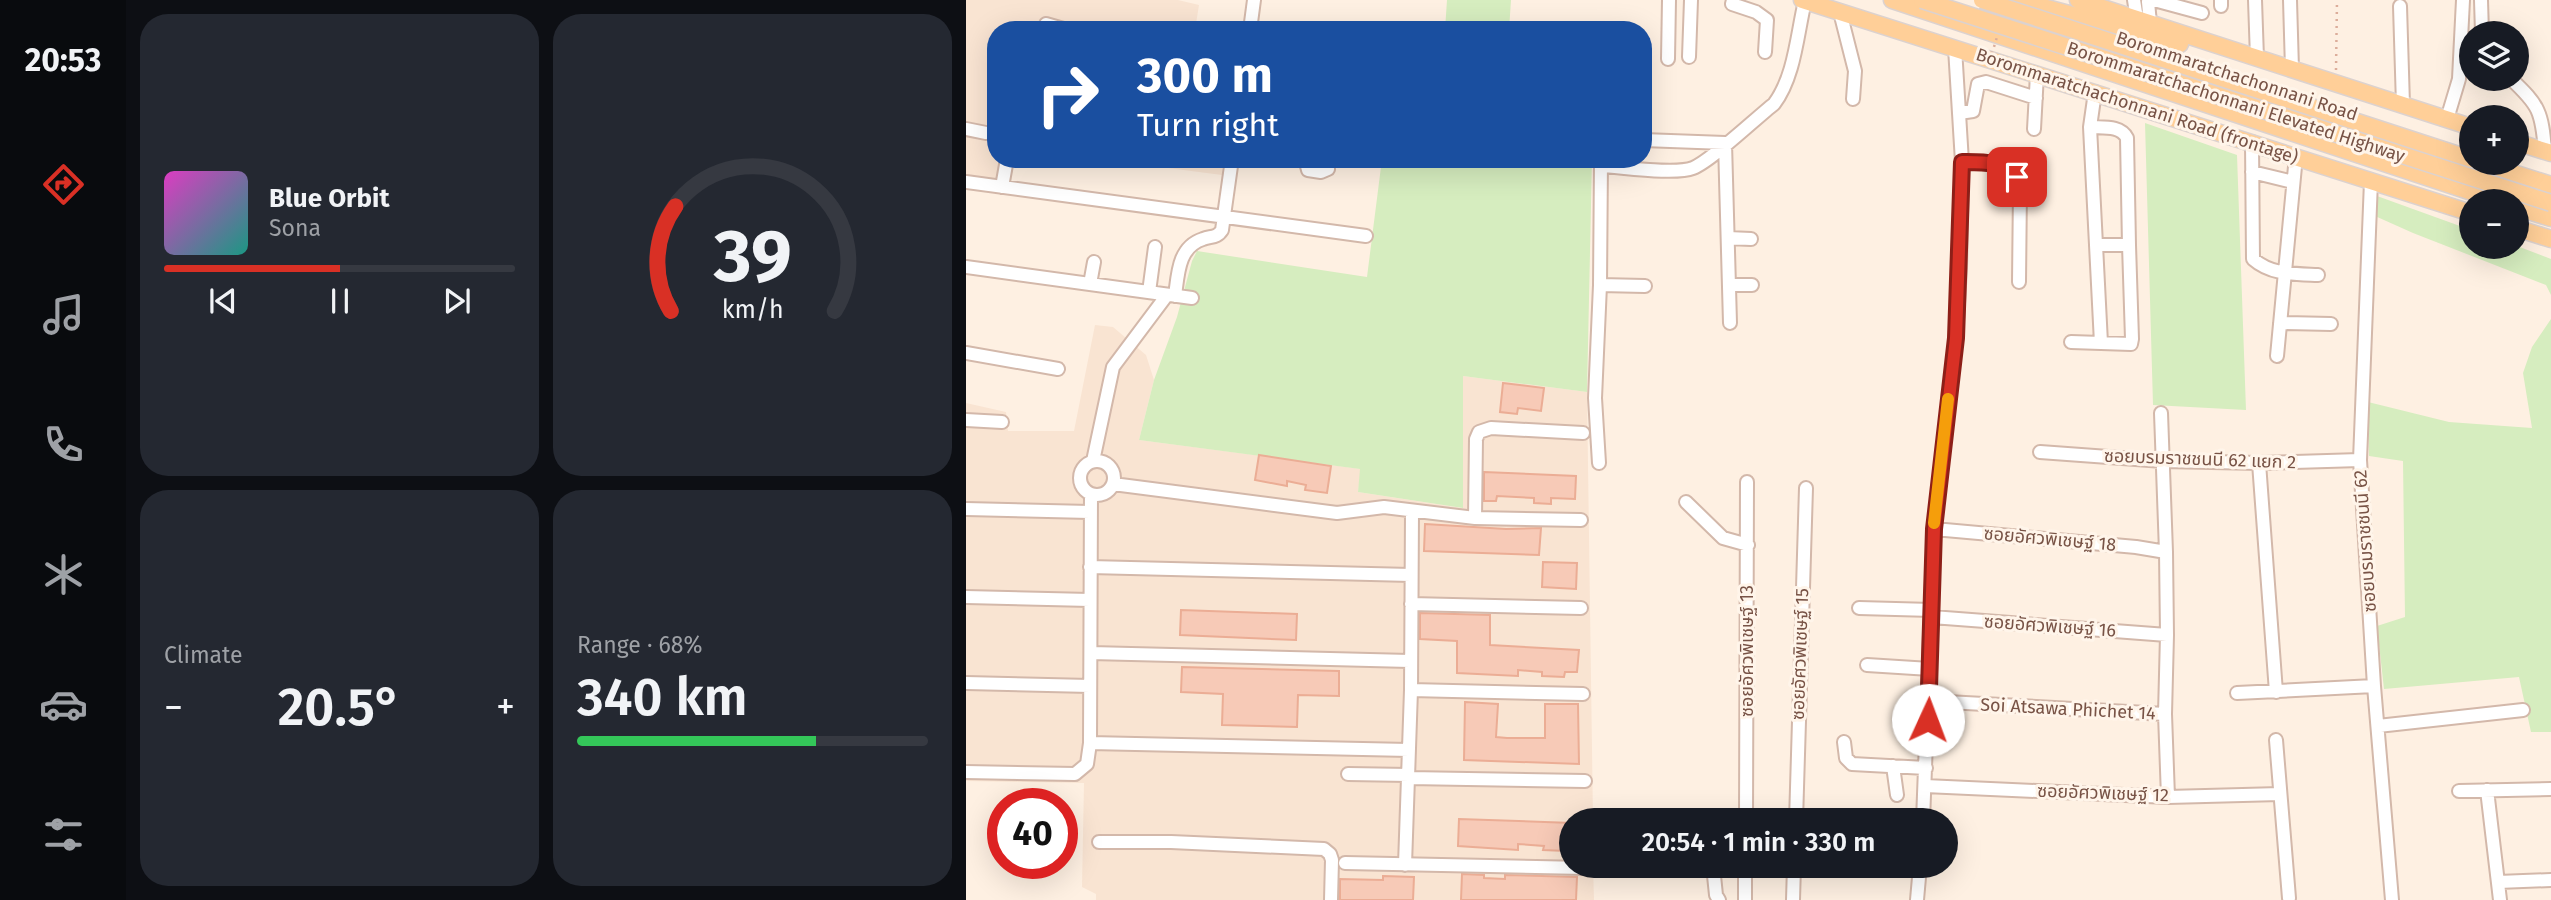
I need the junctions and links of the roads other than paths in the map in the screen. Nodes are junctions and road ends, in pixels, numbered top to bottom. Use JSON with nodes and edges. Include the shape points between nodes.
{"nodes":[{"id":1,"x":1254,"y":0,"type":"edge"},
{"id":2,"x":1669,"y":0,"type":"edge"},
{"id":3,"x":1691,"y":0,"type":"edge"},
{"id":4,"x":1718,"y":0,"type":"edge"},
{"id":5,"x":1804,"y":0,"type":"edge"},
{"id":6,"x":1892,"y":0,"type":"edge"},
{"id":7,"x":1922,"y":0,"type":"edge"},
{"id":8,"x":1982,"y":0,"type":"edge"},
{"id":9,"x":2078,"y":0,"type":"edge"},
{"id":10,"x":2134,"y":0,"type":"edge"},
{"id":11,"x":2154,"y":0,"type":"edge"},
{"id":12,"x":2255,"y":0,"type":"edge"},
{"id":13,"x":2290,"y":0,"type":"edge"},
{"id":14,"x":2463,"y":0,"type":"edge"},
{"id":15,"x":2481,"y":0,"type":"edge"},
{"id":16,"x":2007,"y":1,"type":"edge"},
{"id":17,"x":1732,"y":2,"type":"edge"},
{"id":18,"x":2400,"y":6,"type":"dead end"},
{"id":19,"x":1840,"y":12,"type":"junction"},
{"id":20,"x":2202,"y":13,"type":"dead end"},
{"id":21,"x":1251,"y":21,"type":"edge"},
{"id":22,"x":2143,"y":21,"type":"junction"},
{"id":23,"x":2482,"y":21,"type":"edge"},
{"id":24,"x":2029,"y":47,"type":"junction"},
{"id":25,"x":1955,"y":48,"type":"junction"},
{"id":26,"x":1765,"y":52,"type":"dead end"},
{"id":27,"x":1689,"y":57,"type":"dead end"},
{"id":28,"x":2257,"y":58,"type":"junction"},
{"id":29,"x":1668,"y":59,"type":"dead end"},
{"id":30,"x":2292,"y":69,"type":"junction"},
{"id":31,"x":2037,"y":74,"type":"junction"},
{"id":32,"x":2524,"y":91,"type":"edge"},
{"id":33,"x":2095,"y":92,"type":"junction"},
{"id":34,"x":2372,"y":95,"type":"junction"},
{"id":35,"x":2036,"y":97,"type":"junction"},
{"id":36,"x":1853,"y":99,"type":"dead end"},
{"id":37,"x":2403,"y":105,"type":"junction"},
{"id":38,"x":1959,"y":113,"type":"junction"},
{"id":39,"x":2161,"y":113,"type":"junction"},
{"id":40,"x":2446,"y":119,"type":"junction"},
{"id":41,"x":2459,"y":123,"type":"edge"},
{"id":42,"x":2090,"y":127,"type":"junction"},
{"id":43,"x":966,"y":129,"type":"edge"},
{"id":44,"x":2034,"y":129,"type":"dead end"},
{"id":45,"x":986,"y":133,"type":"dead end"},
{"id":46,"x":1652,"y":140,"type":"edge"},
{"id":47,"x":2252,"y":142,"type":"junction"},
{"id":48,"x":1726,"y":144,"type":"junction"},
{"id":49,"x":2529,"y":146,"type":"edge"},
{"id":50,"x":2459,"y":149,"type":"edge"},
{"id":51,"x":2548,"y":152,"type":"edge"},
{"id":52,"x":2459,"y":155,"type":"edge"},
{"id":53,"x":2295,"y":156,"type":"junction"},
{"id":54,"x":1962,"y":162,"type":"junction"},
{"id":55,"x":1652,"y":167,"type":"edge"},
{"id":56,"x":1005,"y":168,"type":"edge"},
{"id":57,"x":1232,"y":168,"type":"edge"},
{"id":58,"x":1307,"y":168,"type":"edge"},
{"id":59,"x":1601,"y":168,"type":"edge"},
{"id":60,"x":1328,"y":169,"type":"dead end"},
{"id":61,"x":2252,"y":172,"type":"junction"},
{"id":62,"x":2529,"y":172,"type":"edge"},
{"id":63,"x":2520,"y":175,"type":"edge"},
{"id":64,"x":2551,"y":179,"type":"edge"},
{"id":65,"x":2371,"y":181,"type":"junction"},
{"id":66,"x":966,"y":182,"type":"edge"},
{"id":67,"x":2293,"y":182,"type":"junction"},
{"id":68,"x":2551,"y":185,"type":"edge"},
{"id":69,"x":1002,"y":187,"type":"junction"},
{"id":70,"x":2462,"y":189,"type":"edge"},
{"id":71,"x":2459,"y":209,"type":"edge"},
{"id":72,"x":2529,"y":210,"type":"edge"},
{"id":73,"x":2550,"y":214,"type":"edge"},
{"id":74,"x":1224,"y":218,"type":"junction"},
{"id":75,"x":2529,"y":232,"type":"edge"},
{"id":76,"x":1366,"y":236,"type":"dead end"},
{"id":77,"x":1728,"y":239,"type":"junction"},
{"id":78,"x":1751,"y":239,"type":"dead end"},
{"id":79,"x":2551,"y":239,"type":"edge"},
{"id":80,"x":2097,"y":245,"type":"junction"},
{"id":81,"x":2129,"y":245,"type":"junction"},
{"id":82,"x":1155,"y":247,"type":"dead end"},
{"id":83,"x":1094,"y":262,"type":"dead end"},
{"id":84,"x":966,"y":267,"type":"edge"},
{"id":85,"x":2285,"y":274,"type":"junction"},
{"id":86,"x":2318,"y":275,"type":"dead end"},
{"id":87,"x":2019,"y":282,"type":"dead end"},
{"id":88,"x":1090,"y":284,"type":"junction"},
{"id":89,"x":1600,"y":285,"type":"junction"},
{"id":90,"x":1729,"y":285,"type":"junction"},
{"id":91,"x":1752,"y":285,"type":"dead end"},
{"id":92,"x":1645,"y":286,"type":"dead end"},
{"id":93,"x":1149,"y":292,"type":"junction"},
{"id":94,"x":1171,"y":295,"type":"junction"},
{"id":95,"x":1192,"y":298,"type":"dead end"},
{"id":96,"x":1730,"y":323,"type":"dead end"},
{"id":97,"x":2280,"y":323,"type":"junction"},
{"id":98,"x":2331,"y":324,"type":"dead end"},
{"id":99,"x":2071,"y":342,"type":"dead end"},
{"id":100,"x":2101,"y":342,"type":"junction"},
{"id":101,"x":966,"y":353,"type":"edge"},
{"id":102,"x":2277,"y":356,"type":"dead end"},
{"id":103,"x":1058,"y":369,"type":"dead end"},
{"id":104,"x":2161,"y":413,"type":"dead end"},
{"id":105,"x":966,"y":420,"type":"edge"},
{"id":106,"x":1002,"y":422,"type":"dead end"},
{"id":107,"x":1583,"y":433,"type":"dead end"},
{"id":108,"x":2040,"y":452,"type":"dead end"},
{"id":109,"x":2360,"y":460,"type":"junction"},
{"id":110,"x":1093,"y":461,"type":"junction"},
{"id":111,"x":2163,"y":461,"type":"junction"},
{"id":112,"x":1599,"y":463,"type":"dead end"},
{"id":113,"x":2259,"y":463,"type":"junction"},
{"id":114,"x":1747,"y":482,"type":"dead end"},
{"id":115,"x":1113,"y":484,"type":"junction"},
{"id":116,"x":1806,"y":488,"type":"dead end"},
{"id":117,"x":1091,"y":494,"type":"junction"},
{"id":118,"x":1686,"y":502,"type":"dead end"},
{"id":119,"x":966,"y":509,"type":"edge"},
{"id":120,"x":1090,"y":512,"type":"junction"},
{"id":121,"x":1412,"y":512,"type":"junction"},
{"id":122,"x":1475,"y":518,"type":"junction"},
{"id":123,"x":1581,"y":520,"type":"dead end"},
{"id":124,"x":1934,"y":529,"type":"junction"},
{"id":125,"x":1748,"y":545,"type":"junction"},
{"id":126,"x":2166,"y":552,"type":"junction"},
{"id":127,"x":1090,"y":566,"type":"junction"},
{"id":128,"x":1411,"y":575,"type":"junction"},
{"id":129,"x":966,"y":597,"type":"edge"},
{"id":130,"x":1090,"y":600,"type":"junction"},
{"id":131,"x":1411,"y":604,"type":"junction"},
{"id":132,"x":1581,"y":608,"type":"dead end"},
{"id":133,"x":1859,"y":608,"type":"dead end"},
{"id":134,"x":1932,"y":613,"type":"junction"},
{"id":135,"x":2168,"y":635,"type":"junction"},
{"id":136,"x":1091,"y":653,"type":"junction"},
{"id":137,"x":1410,"y":661,"type":"junction"},
{"id":138,"x":1867,"y":665,"type":"dead end"},
{"id":139,"x":1930,"y":669,"type":"junction"},
{"id":140,"x":966,"y":683,"type":"edge"},
{"id":141,"x":1090,"y":686,"type":"junction"},
{"id":142,"x":2374,"y":686,"type":"junction"},
{"id":143,"x":1411,"y":690,"type":"junction"},
{"id":144,"x":2276,"y":692,"type":"junction"},
{"id":145,"x":2236,"y":693,"type":"dead end"},
{"id":146,"x":1583,"y":694,"type":"dead end"},
{"id":147,"x":1929,"y":701,"type":"junction"},
{"id":148,"x":2523,"y":710,"type":"dead end"},
{"id":149,"x":2165,"y":714,"type":"junction"},
{"id":150,"x":2378,"y":726,"type":"junction"},
{"id":151,"x":2276,"y":740,"type":"dead end"},
{"id":152,"x":1844,"y":742,"type":"dead end"},
{"id":153,"x":1090,"y":743,"type":"junction"},
{"id":154,"x":1409,"y":750,"type":"junction"},
{"id":155,"x":1893,"y":766,"type":"junction"},
{"id":156,"x":1926,"y":768,"type":"junction"},
{"id":157,"x":966,"y":772,"type":"edge"},
{"id":158,"x":1348,"y":774,"type":"dead end"},
{"id":159,"x":1409,"y":776,"type":"junction"},
{"id":160,"x":1585,"y":781,"type":"dead end"},
{"id":161,"x":1925,"y":786,"type":"junction"},
{"id":162,"x":2551,"y":789,"type":"edge"},
{"id":163,"x":2487,"y":790,"type":"junction"},
{"id":164,"x":2459,"y":791,"type":"dead end"},
{"id":165,"x":2280,"y":794,"type":"junction"},
{"id":166,"x":1897,"y":795,"type":"dead end"},
{"id":167,"x":2168,"y":797,"type":"junction"},
{"id":168,"x":1746,"y":808,"type":"edge"},
{"id":169,"x":1796,"y":808,"type":"edge"},
{"id":170,"x":1924,"y":808,"type":"edge"},
{"id":171,"x":1099,"y":842,"type":"dead end"},
{"id":172,"x":1345,"y":863,"type":"dead end"},
{"id":173,"x":1405,"y":865,"type":"junction"},
{"id":174,"x":1559,"y":868,"type":"edge"},
{"id":175,"x":1714,"y":878,"type":"edge"},
{"id":176,"x":1745,"y":878,"type":"edge"},
{"id":177,"x":1794,"y":878,"type":"edge"},
{"id":178,"x":1919,"y":878,"type":"edge"},
{"id":179,"x":2551,"y":880,"type":"edge"},
{"id":180,"x":2498,"y":883,"type":"junction"},
{"id":181,"x":2289,"y":898,"type":"dead end"},
{"id":182,"x":1331,"y":900,"type":"edge"},
{"id":183,"x":1719,"y":900,"type":"edge"},
{"id":184,"x":1745,"y":900,"type":"edge"},
{"id":185,"x":1793,"y":900,"type":"edge"},
{"id":186,"x":1917,"y":900,"type":"edge"},
{"id":187,"x":2392,"y":900,"type":"edge"},
{"id":188,"x":2500,"y":900,"type":"edge"}],
"edges":[{"from":1,"to":21,"type":"street"},
{"from":2,"to":29,"type":"street"},
{"from":3,"to":27,"type":"street"},
{"from":4,"to":17,"type":"street"},
{"from":5,"to":19,"type":"main road","name":"Borommaratchachonnani Road (frontage)"},
{"from":5,"to":48,"type":"street","via":[[1781,94]]},
{"from":6,"to":24,"type":"main road","name":"Borommaratchachonnani Road"},
{"from":7,"to":73,"type":"main road","name":"Borommaratchachonnani Elevated Highway","bridge":true},
{"from":8,"to":52,"type":"main road","name":"Borommaratchachonnani Elevated Highway","bridge":true},
{"from":9,"to":22,"type":"main road"},
{"from":10,"to":22,"type":"street"},
{"from":11,"to":20,"type":"street"},
{"from":11,"to":22,"type":"street","via":[[2148,2]]},
{"from":12,"to":28,"type":"street"},
{"from":13,"to":30,"type":"street"},
{"from":14,"to":40,"type":"street","via":[[2459,79]]},
{"from":15,"to":23,"type":"street"},
{"from":16,"to":34,"type":"main road"},
{"from":16,"to":50,"type":"main road","name":"Borommaratchachonnani Road"},
{"from":17,"to":26,"type":"street","via":[[1767,20]]},
{"from":18,"to":37,"type":"street"},
{"from":19,"to":25,"type":"main road","name":"Borommaratchachonnani Road (frontage)"},
{"from":19,"to":36,"type":"street","via":[[1855,71]]},
{"from":22,"to":28,"type":"main road"},
{"from":24,"to":39,"type":"main road"},
{"from":24,"to":70,"type":"main road","name":"Borommaratchachonnani Road"},
{"from":25,"to":31,"type":"main road","name":"Borommaratchachonnani Road (frontage)"},
{"from":25,"to":38,"type":"street"},
{"from":28,"to":30,"type":"main road"},
{"from":30,"to":34,"type":"main road"},
{"from":31,"to":33,"type":"main road","name":"Borommaratchachonnani Road (frontage)"},
{"from":31,"to":35,"type":"street"},
{"from":32,"to":51,"type":"street","via":[[2543,121]]},
{"from":33,"to":39,"type":"main road","name":"Borommaratchachonnani Road (frontage)"},
{"from":33,"to":42,"type":"street"},
{"from":34,"to":37,"type":"main road"},
{"from":35,"to":38,"type":"street","via":[[1986,82],[1978,84],[1972,111]]},
{"from":35,"to":44,"type":"street"},
{"from":37,"to":40,"type":"main road"},
{"from":38,"to":54,"type":"street"},
{"from":39,"to":47,"type":"main road","name":"Borommaratchachonnani Road (frontage)"},
{"from":40,"to":41,"type":"main road"},
{"from":42,"to":80,"type":"street"},
{"from":42,"to":81,"type":"street","via":[[2117,129],[2127,138]]},
{"from":43,"to":45,"type":"street"},
{"from":46,"to":48,"type":"street"},
{"from":47,"to":53,"type":"main road","name":"Borommaratchachonnani Road (frontage)"},
{"from":47,"to":61,"type":"street"},
{"from":48,"to":55,"type":"street","via":[[1694,168]]},
{"from":48,"to":77,"type":"street"},
{"from":49,"to":51,"type":"main road"},
{"from":53,"to":65,"type":"main road","name":"Borommaratchachonnani Road (frontage)"},
{"from":53,"to":67,"type":"street"},
{"from":54,"to":87,"type":"street","via":[[1997,163],[2017,177],[2021,189]]},
{"from":54,"to":124,"type":"street","via":[[1956,338]]},
{"from":56,"to":69,"type":"street"},
{"from":57,"to":74,"type":"street"},
{"from":58,"to":60,"type":"street"},
{"from":59,"to":89,"type":"street"},
{"from":61,"to":67,"type":"street"},
{"from":61,"to":85,"type":"street","via":[[2253,259]]},
{"from":62,"to":64,"type":"main road"},
{"from":63,"to":68,"type":"main road"},
{"from":65,"to":71,"type":"main road","name":"Borommaratchachonnani Road (frontage)"},
{"from":65,"to":109,"type":"street","name":"ซอยบรมราชชนนี 62"},
{"from":66,"to":69,"type":"street"},
{"from":67,"to":85,"type":"street"},
{"from":69,"to":74,"type":"street"},
{"from":72,"to":73,"type":"main road"},
{"from":74,"to":76,"type":"street"},
{"from":74,"to":94,"type":"street","via":[[1218,235],[1199,240],[1185,251]]},
{"from":75,"to":79,"type":"main road"},
{"from":77,"to":78,"type":"street"},
{"from":77,"to":90,"type":"street"},
{"from":80,"to":81,"type":"street"},
{"from":80,"to":100,"type":"street"},
{"from":81,"to":100,"type":"street","via":[[2133,339],[2126,346]]},
{"from":82,"to":93,"type":"street"},
{"from":83,"to":88,"type":"street"},
{"from":84,"to":88,"type":"street"},
{"from":85,"to":86,"type":"street"},
{"from":85,"to":97,"type":"street"},
{"from":88,"to":93,"type":"street"},
{"from":89,"to":92,"type":"street"},
{"from":89,"to":112,"type":"street","via":[[1595,398]]},
{"from":90,"to":91,"type":"street"},
{"from":90,"to":96,"type":"street"},
{"from":93,"to":94,"type":"street"},
{"from":94,"to":95,"type":"street"},
{"from":94,"to":110,"type":"street","via":[[1113,367]]},
{"from":97,"to":98,"type":"street"},
{"from":97,"to":102,"type":"street"},
{"from":99,"to":100,"type":"street"},
{"from":101,"to":103,"type":"street"},
{"from":104,"to":111,"type":"street"},
{"from":105,"to":106,"type":"street"},
{"from":107,"to":122,"type":"street","via":[[1491,428],[1479,432]]},
{"from":108,"to":111,"type":"street","name":"ซอยบรมราชชนนี 62 แยก 2"},
{"from":109,"to":113,"type":"street","name":"ซอยบรมราชชนนี 62 แยก 2"},
{"from":109,"to":142,"type":"street","name":"ซอยบรมราชชนนี 62"},
{"from":110,"to":115,"type":"street","via":[[1112,469]]},
{"from":110,"to":117,"type":"street","via":[[1080,477]]},
{"from":111,"to":113,"type":"street","name":"ซอยบรมราชชนนี 62 แยก 2"},
{"from":111,"to":126,"type":"street"},
{"from":113,"to":144,"type":"street"},
{"from":114,"to":125,"type":"street","name":"ซอยอัศวพิเชษฐ์ 13"},
{"from":115,"to":117,"type":"street","via":[[1102,494]]},
{"from":115,"to":121,"type":"street","via":[[1330,513],[1373,507]]},
{"from":116,"to":169,"type":"street","name":"ซอยอัศวพิเชษฐ์ 15"},
{"from":117,"to":120,"type":"street"},
{"from":118,"to":125,"type":"street","via":[[1723,538]]},
{"from":119,"to":120,"type":"street"},
{"from":120,"to":127,"type":"street"},
{"from":121,"to":122,"type":"street"},
{"from":121,"to":128,"type":"street"},
{"from":122,"to":123,"type":"street"},
{"from":124,"to":126,"type":"street","name":"ซอยอัศวพิเชษฐ์ 18"},
{"from":124,"to":134,"type":"street"},
{"from":125,"to":168,"type":"street","name":"ซอยอัศวพิเชษฐ์ 13"},
{"from":126,"to":135,"type":"street"},
{"from":127,"to":128,"type":"street"},
{"from":127,"to":130,"type":"street"},
{"from":128,"to":131,"type":"street"},
{"from":129,"to":130,"type":"street"},
{"from":130,"to":136,"type":"street"},
{"from":131,"to":132,"type":"street"},
{"from":131,"to":137,"type":"street"},
{"from":133,"to":134,"type":"street","name":"ซอยอัศวพิเชษฐ์ 16"},
{"from":134,"to":135,"type":"street","name":"ซอยอัศวพิเชษฐ์ 16"},
{"from":134,"to":139,"type":"street"},
{"from":135,"to":149,"type":"street"},
{"from":136,"to":137,"type":"street"},
{"from":136,"to":141,"type":"street"},
{"from":137,"to":143,"type":"street"},
{"from":138,"to":139,"type":"street"},
{"from":139,"to":147,"type":"street"},
{"from":140,"to":141,"type":"street"},
{"from":141,"to":153,"type":"street"},
{"from":142,"to":144,"type":"street"},
{"from":142,"to":150,"type":"street","name":"ซอยบรมราชชนนี 62"},
{"from":143,"to":146,"type":"street"},
{"from":143,"to":154,"type":"street"},
{"from":144,"to":145,"type":"street"},
{"from":147,"to":149,"type":"street","name":"Soi Atsawa Phichet 14"},
{"from":147,"to":156,"type":"street"},
{"from":148,"to":150,"type":"street"},
{"from":149,"to":167,"type":"street"},
{"from":150,"to":187,"type":"street","name":"ซอยบรมราชชนนี 62"},
{"from":151,"to":165,"type":"street"},
{"from":152,"to":155,"type":"street","via":[[1846,758],[1852,764]]},
{"from":153,"to":154,"type":"street"},
{"from":153,"to":157,"type":"street","via":[[1087,764],[1075,774]]},
{"from":154,"to":159,"type":"street"},
{"from":155,"to":156,"type":"street"},
{"from":155,"to":166,"type":"street"},
{"from":156,"to":161,"type":"street"},
{"from":158,"to":159,"type":"street"},
{"from":159,"to":160,"type":"street"},
{"from":159,"to":173,"type":"street"},
{"from":161,"to":167,"type":"street","name":"ซอยอัศวพิเชษฐ์ 12"},
{"from":161,"to":170,"type":"street"},
{"from":162,"to":163,"type":"street"},
{"from":163,"to":164,"type":"street"},
{"from":163,"to":180,"type":"street"},
{"from":165,"to":167,"type":"street","name":"ซอยอัศวพิเชษฐ์ 12"},
{"from":165,"to":181,"type":"street"},
{"from":171,"to":182,"type":"street","via":[[1318,848],[1332,860]]},
{"from":172,"to":173,"type":"street"},
{"from":173,"to":174,"type":"street"},
{"from":175,"to":183,"type":"street"},
{"from":176,"to":184,"type":"street"},
{"from":177,"to":185,"type":"street"},
{"from":178,"to":186,"type":"street"},
{"from":179,"to":180,"type":"street"},
{"from":180,"to":188,"type":"street"}]}
